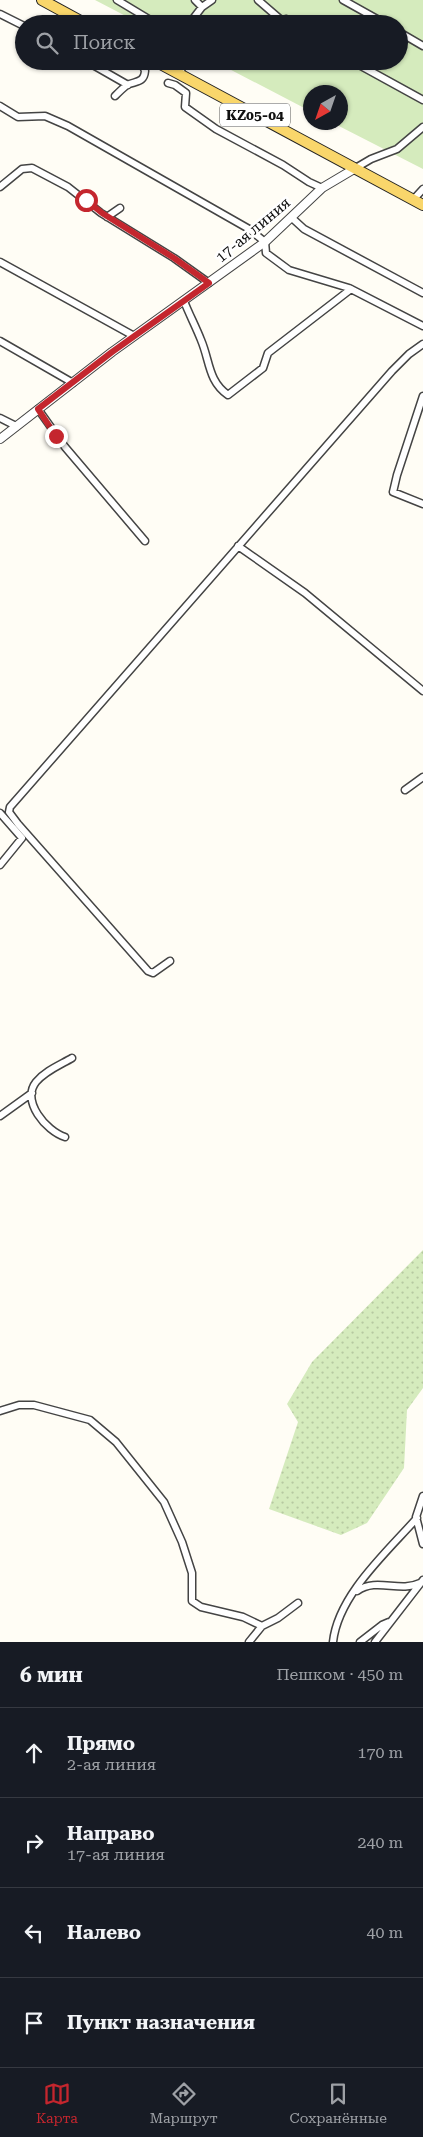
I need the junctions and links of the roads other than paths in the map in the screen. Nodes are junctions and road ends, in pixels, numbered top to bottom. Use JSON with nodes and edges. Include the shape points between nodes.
{"nodes":[{"id":1,"x":42,"y":0,"type":"edge"},
{"id":2,"x":117,"y":0,"type":"edge"},
{"id":3,"x":195,"y":0,"type":"edge"},
{"id":4,"x":212,"y":0,"type":"edge"},
{"id":5,"x":258,"y":0,"type":"edge"},
{"id":6,"x":343,"y":0,"type":"edge"},
{"id":7,"x":202,"y":7,"type":"junction"},
{"id":8,"x":0,"y":14,"type":"edge"},
{"id":9,"x":70,"y":15,"type":"edge"},
{"id":10,"x":142,"y":15,"type":"edge"},
{"id":11,"x":196,"y":15,"type":"edge"},
{"id":12,"x":276,"y":15,"type":"edge"},
{"id":13,"x":370,"y":15,"type":"edge"},
{"id":14,"x":15,"y":22,"type":"edge"},
{"id":15,"x":408,"y":37,"type":"edge"},
{"id":16,"x":423,"y":46,"type":"edge"},
{"id":17,"x":102,"y":70,"type":"edge"},
{"id":18,"x":144,"y":70,"type":"edge"},
{"id":19,"x":172,"y":70,"type":"edge"},
{"id":20,"x":181,"y":70,"type":"edge"},
{"id":21,"x":368,"y":70,"type":"edge"},
{"id":22,"x":180,"y":74,"type":"junction"},
{"id":23,"x":168,"y":83,"type":"dead end"},
{"id":24,"x":128,"y":85,"type":"junction"},
{"id":25,"x":115,"y":96,"type":"dead end"},
{"id":26,"x":423,"y":100,"type":"edge"},
{"id":27,"x":0,"y":106,"type":"edge"},
{"id":28,"x":423,"y":127,"type":"edge"},
{"id":29,"x":354,"y":168,"type":"junction"},
{"id":30,"x":0,"y":188,"type":"edge"},
{"id":31,"x":322,"y":188,"type":"junction"},
{"id":32,"x":423,"y":189,"type":"edge"},
{"id":33,"x":413,"y":200,"type":"junction"},
{"id":34,"x":423,"y":205,"type":"edge"},
{"id":35,"x":120,"y":208,"type":"dead end"},
{"id":36,"x":107,"y":217,"type":"junction"},
{"id":37,"x":292,"y":218,"type":"junction"},
{"id":38,"x":265,"y":242,"type":"junction"},
{"id":39,"x":0,"y":262,"type":"edge"},
{"id":40,"x":209,"y":283,"type":"junction"},
{"id":41,"x":351,"y":290,"type":"junction"},
{"id":42,"x":423,"y":293,"type":"edge"},
{"id":43,"x":184,"y":301,"type":"junction"},
{"id":44,"x":423,"y":326,"type":"edge"},
{"id":45,"x":134,"y":336,"type":"junction"},
{"id":46,"x":0,"y":341,"type":"edge"},
{"id":47,"x":423,"y":344,"type":"edge"},
{"id":48,"x":73,"y":383,"type":"junction"},
{"id":49,"x":423,"y":396,"type":"edge"},
{"id":50,"x":38,"y":409,"type":"junction"},
{"id":51,"x":0,"y":418,"type":"edge"},
{"id":52,"x":16,"y":426,"type":"junction"},
{"id":53,"x":0,"y":439,"type":"edge"},
{"id":54,"x":423,"y":504,"type":"edge"},
{"id":55,"x":145,"y":541,"type":"dead end"},
{"id":56,"x":238,"y":546,"type":"junction"},
{"id":57,"x":423,"y":691,"type":"edge"},
{"id":58,"x":423,"y":777,"type":"edge"},
{"id":59,"x":405,"y":790,"type":"dead end"},
{"id":60,"x":0,"y":813,"type":"edge"},
{"id":61,"x":0,"y":865,"type":"edge"},
{"id":62,"x":170,"y":961,"type":"dead end"},
{"id":63,"x":72,"y":1058,"type":"dead end"},
{"id":64,"x":32,"y":1093,"type":"junction"},
{"id":65,"x":0,"y":1116,"type":"edge"},
{"id":66,"x":65,"y":1138,"type":"dead end"},
{"id":67,"x":0,"y":1411,"type":"edge"},
{"id":68,"x":423,"y":1496,"type":"edge"},
{"id":69,"x":416,"y":1518,"type":"junction"},
{"id":70,"x":423,"y":1544,"type":"edge"},
{"id":71,"x":372,"y":1568,"type":"junction"},
{"id":72,"x":422,"y":1581,"type":"edge"},
{"id":73,"x":379,"y":1584,"type":"junction"},
{"id":74,"x":354,"y":1593,"type":"junction"},
{"id":75,"x":298,"y":1603,"type":"dead end"},
{"id":76,"x":390,"y":1622,"type":"junction"},
{"id":77,"x":262,"y":1626,"type":"junction"},
{"id":78,"x":249,"y":1642,"type":"edge"},
{"id":79,"x":333,"y":1642,"type":"edge"},
{"id":80,"x":360,"y":1642,"type":"edge"},
{"id":81,"x":375,"y":1642,"type":"edge"}],
"edges":[{"from":1,"to":9,"type":"main road"},
{"from":2,"to":10,"type":"street"},
{"from":3,"to":7,"type":"street"},
{"from":4,"to":7,"type":"street"},
{"from":5,"to":12,"type":"street"},
{"from":6,"to":13,"type":"street"},
{"from":7,"to":11,"type":"street"},
{"from":8,"to":14,"type":"street"},
{"from":15,"to":16,"type":"street"},
{"from":17,"to":24,"type":"street"},
{"from":18,"to":24,"type":"street","via":[[145,75],[139,82]]},
{"from":19,"to":22,"type":"main road","number":"KZ05-04"},
{"from":20,"to":22,"type":"street"},
{"from":21,"to":26,"type":"street"},
{"from":22,"to":29,"type":"main road","number":"KZ05-04"},
{"from":23,"to":31,"type":"street","via":[[175,84],[186,93],[185,107],[189,111]]},
{"from":24,"to":25,"type":"street"},
{"from":27,"to":38,"type":"street","via":[[18,117],[45,116],[68,126],[228,216]]},
{"from":28,"to":29,"type":"street","via":[[397,149]]},
{"from":29,"to":31,"type":"street","name":"17-ая линия"},
{"from":29,"to":33,"type":"main road","number":"KZ05-04"},
{"from":30,"to":36,"type":"street","via":[[22,169],[32,168],[68,187]]},
{"from":31,"to":37,"type":"street","name":"17-ая линия"},
{"from":32,"to":33,"type":"street"},
{"from":33,"to":34,"type":"main road","number":"KZ05-04"},
{"from":35,"to":36,"type":"street"},
{"from":36,"to":40,"type":"street"},
{"from":37,"to":38,"type":"street","name":"17-ая линия"},
{"from":37,"to":42,"type":"street","via":[[304,229]]},
{"from":38,"to":40,"type":"street","name":"17-ая линия"},
{"from":38,"to":41,"type":"street","via":[[266,253],[289,270]]},
{"from":39,"to":45,"type":"street"},
{"from":40,"to":43,"type":"street","name":"17-ая линия"},
{"from":41,"to":43,"type":"street","via":[[268,353],[263,368],[228,395],[210,375],[202,342]]},
{"from":41,"to":44,"type":"street"},
{"from":43,"to":45,"type":"street","name":"17-ая линия"},
{"from":45,"to":48,"type":"street","name":"17-ая линия"},
{"from":46,"to":48,"type":"street"},
{"from":47,"to":56,"type":"street","via":[[392,371]]},
{"from":48,"to":50,"type":"street","name":"17-ая линия"},
{"from":49,"to":54,"type":"street","via":[[393,492]]},
{"from":50,"to":52,"type":"street","name":"17-ая линия"},
{"from":50,"to":55,"type":"street","via":[[64,447]]},
{"from":51,"to":52,"type":"street"},
{"from":52,"to":53,"type":"street","name":"17-ая линия"},
{"from":56,"to":57,"type":"street","via":[[311,597]]},
{"from":56,"to":62,"type":"street","via":[[10,807],[9,812],[148,971],[153,973]]},
{"from":58,"to":59,"type":"street"},
{"from":60,"to":61,"type":"street","via":[[22,838]]},
{"from":63,"to":64,"type":"street","via":[[37,1081]]},
{"from":64,"to":65,"type":"street"},
{"from":64,"to":66,"type":"street","via":[[36,1110],[45,1125]]},
{"from":67,"to":77,"type":"street","via":[[19,1405],[34,1405],[98,1424],[130,1457],[169,1511],[192,1573],[192,1601]]},
{"from":68,"to":69,"type":"street"},
{"from":69,"to":70,"type":"street"},
{"from":69,"to":71,"type":"street"},
{"from":71,"to":73,"type":"street","via":[[370,1573]]},
{"from":71,"to":74,"type":"street"},
{"from":72,"to":73,"type":"street","via":[[401,1587]]},
{"from":72,"to":76,"type":"street"},
{"from":73,"to":74,"type":"street","via":[[368,1585]]},
{"from":74,"to":79,"type":"street","via":[[342,1612]]},
{"from":75,"to":77,"type":"street"},
{"from":76,"to":80,"type":"street"},
{"from":76,"to":81,"type":"street"},
{"from":77,"to":78,"type":"street"}]}
